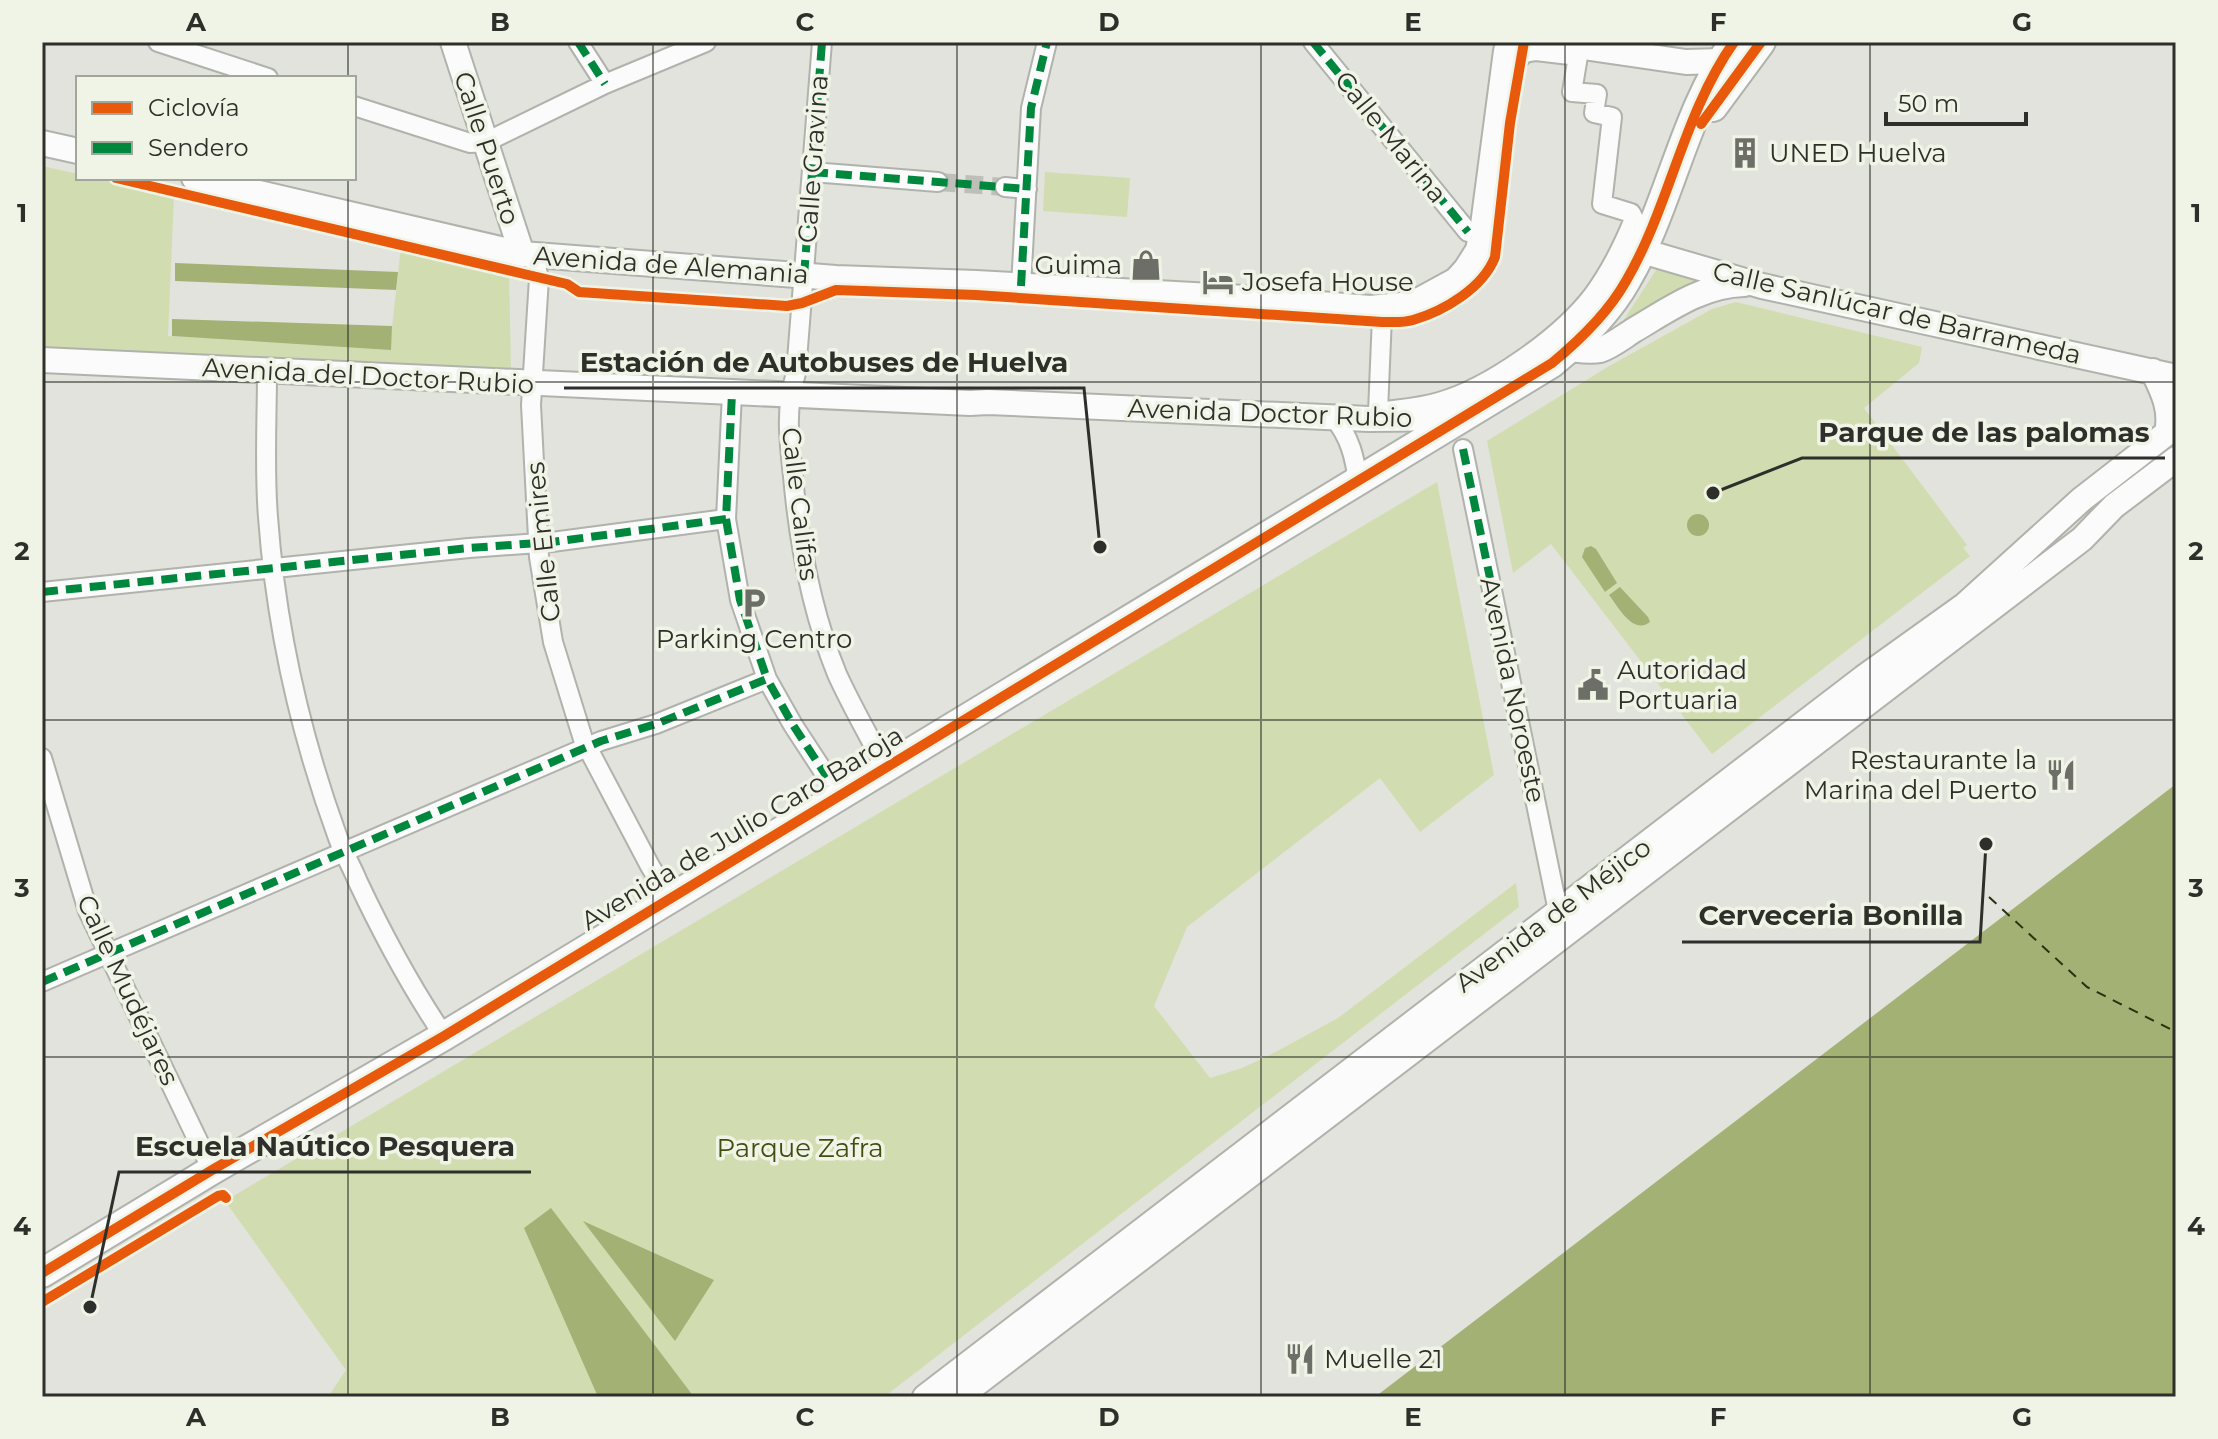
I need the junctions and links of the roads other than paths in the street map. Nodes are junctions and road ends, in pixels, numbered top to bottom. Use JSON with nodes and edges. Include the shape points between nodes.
{"nodes":[{"id":1,"x":158,"y":42,"type":"edge"},
{"id":2,"x":453,"y":42,"type":"edge"},
{"id":3,"x":578,"y":42,"type":"edge"},
{"id":4,"x":706,"y":42,"type":"edge"},
{"id":5,"x":822,"y":42,"type":"edge"},
{"id":6,"x":1047,"y":42,"type":"edge"},
{"id":7,"x":1313,"y":42,"type":"edge"},
{"id":8,"x":1516,"y":42,"type":"edge"},
{"id":9,"x":1750,"y":42,"type":"edge"},
{"id":10,"x":1761,"y":42,"type":"edge"},
{"id":11,"x":1727,"y":51,"type":"edge"},
{"id":12,"x":262,"y":76,"type":"edge"},
{"id":13,"x":605,"y":84,"type":"junction"},
{"id":14,"x":1725,"y":90,"type":"junction"},
{"id":15,"x":356,"y":107,"type":"edge"},
{"id":16,"x":486,"y":142,"type":"junction"},
{"id":17,"x":42,"y":143,"type":"edge"},
{"id":18,"x":1682,"y":150,"type":"junction"},
{"id":19,"x":76,"y":151,"type":"edge"},
{"id":20,"x":812,"y":172,"type":"junction"},
{"id":21,"x":203,"y":180,"type":"edge"},
{"id":22,"x":938,"y":182,"type":"tunnel mouth"},
{"id":23,"x":1005,"y":187,"type":"tunnel mouth"},
{"id":24,"x":1027,"y":189,"type":"junction"},
{"id":25,"x":1468,"y":232,"type":"dead end"},
{"id":26,"x":1642,"y":251,"type":"junction"},
{"id":27,"x":528,"y":254,"type":"junction"},
{"id":28,"x":804,"y":276,"type":"junction"},
{"id":29,"x":1021,"y":286,"type":"junction"},
{"id":30,"x":1762,"y":286,"type":"junction"},
{"id":31,"x":1382,"y":316,"type":"joint"},
{"id":32,"x":1569,"y":349,"type":"junction"},
{"id":33,"x":42,"y":360,"type":"edge"},
{"id":34,"x":267,"y":371,"type":"junction"},
{"id":35,"x":2164,"y":374,"type":"edge"},
{"id":36,"x":532,"y":383,"type":"junction"},
{"id":37,"x":732,"y":393,"type":"junction"},
{"id":38,"x":789,"y":395,"type":"junction"},
{"id":39,"x":1334,"y":418,"type":"junction"},
{"id":40,"x":1464,"y":418,"type":"junction"},
{"id":41,"x":2172,"y":429,"type":"edge"},
{"id":42,"x":1463,"y":449,"type":"dead end"},
{"id":43,"x":2176,"y":459,"type":"edge"},
{"id":44,"x":1358,"y":482,"type":"junction"},
{"id":45,"x":726,"y":519,"type":"junction"},
{"id":46,"x":538,"y":543,"type":"junction"},
{"id":47,"x":273,"y":570,"type":"junction"},
{"id":48,"x":42,"y":592,"type":"edge"},
{"id":49,"x":767,"y":679,"type":"junction"},
{"id":50,"x":587,"y":747,"type":"junction"},
{"id":51,"x":42,"y":758,"type":"edge"},
{"id":52,"x":885,"y":767,"type":"junction"},
{"id":53,"x":827,"y":777,"type":"dead end"},
{"id":54,"x":344,"y":851,"type":"junction"},
{"id":55,"x":670,"y":899,"type":"junction"},
{"id":56,"x":1564,"y":919,"type":"junction"},
{"id":57,"x":107,"y":952,"type":"junction"},
{"id":58,"x":42,"y":982,"type":"edge"},
{"id":59,"x":444,"y":1036,"type":"junction"},
{"id":60,"x":212,"y":1170,"type":"junction"},
{"id":61,"x":42,"y":1273,"type":"edge"},
{"id":62,"x":925,"y":1397,"type":"edge"},
{"id":63,"x":959,"y":1397,"type":"edge"}],
"edges":[{"from":1,"to":12,"type":"street"},
{"from":2,"to":16,"type":"street","name":"Calle Puerto"},
{"from":3,"to":13,"type":"street"},
{"from":4,"to":13,"type":"street"},
{"from":5,"to":20,"type":"street","name":"Calle Gravina"},
{"from":6,"to":24,"type":"street","via":[[1031,108]]},
{"from":7,"to":25,"type":"street","name":"Calle Marina"},
{"from":8,"to":11,"type":"street","via":[[1686,62]]},
{"from":8,"to":29,"type":"street","name":"Avenida de Alemania","via":[[1505,55],[1478,250],[1456,280],[1412,304],[1370,308]]},
{"from":9,"to":14,"type":"street","via":[[1729,71]]},
{"from":10,"to":14,"type":"main road"},
{"from":11,"to":18,"type":"main road"},
{"from":13,"to":16,"type":"street"},
{"from":14,"to":18,"type":"main road"},
{"from":15,"to":16,"type":"street","via":[[470,143]]},
{"from":16,"to":27,"type":"street","name":"Calle Puerto"},
{"from":17,"to":19,"type":"street"},
{"from":18,"to":26,"type":"main road","name":"Avenida de Julio Caro Baroja"},
{"from":20,"to":22,"type":"street"},
{"from":20,"to":28,"type":"street","name":"Calle Gravina"},
{"from":21,"to":27,"type":"street","name":"Avenida de Alemania"},
{"from":23,"to":24,"type":"street"},
{"from":24,"to":29,"type":"street"},
{"from":26,"to":30,"type":"street","name":"Calle Sanlúcar de Barrameda"},
{"from":26,"to":32,"type":"main road","name":"Avenida de Julio Caro Baroja","via":[[1608,308]]},
{"from":27,"to":28,"type":"street","name":"Avenida de Alemania"},
{"from":27,"to":36,"type":"street","name":"Calle Emires","via":[[539,278]]},
{"from":28,"to":29,"type":"street","name":"Avenida de Alemania"},
{"from":28,"to":38,"type":"street","name":"Calle Califas","via":[[796,373]]},
{"from":30,"to":32,"type":"street","via":[[1707,290],[1603,349]]},
{"from":30,"to":35,"type":"street","name":"Calle Sanlúcar de Barrameda"},
{"from":31,"to":31,"type":"street","via":[[1417,312],[1445,299],[1484,262],[1514,63],[1536,51],[1578,56],[1572,92],[1597,94],[1594,113],[1612,117],[1602,204],[1631,213],[1634,219],[1592,296],[1539,347],[1476,389],[1437,403],[1378,412]]},
{"from":32,"to":40,"type":"main road","name":"Avenida de Julio Caro Baroja"},
{"from":33,"to":34,"type":"street","name":"Avenida del Doctor Rubio"},
{"from":34,"to":36,"type":"street","name":"Avenida del Doctor Rubio"},
{"from":34,"to":47,"type":"street","via":[[267,515]]},
{"from":35,"to":41,"type":"street","name":"Calle Sanlúcar de Barrameda"},
{"from":36,"to":37,"type":"street","name":"Avenida del Doctor Rubio"},
{"from":36,"to":46,"type":"street","name":"Calle Emires"},
{"from":37,"to":38,"type":"street","name":"Avenida del Doctor Rubio"},
{"from":37,"to":45,"type":"street"},
{"from":38,"to":39,"type":"street","name":"Avenida Doctor Rubio"},
{"from":38,"to":52,"type":"street","name":"Calle Califas","via":[[806,578],[837,674]]},
{"from":39,"to":40,"type":"street","name":"Avenida Doctor Rubio"},
{"from":39,"to":44,"type":"street","via":[[1349,443]]},
{"from":40,"to":44,"type":"main road","name":"Avenida de Julio Caro Baroja"},
{"from":41,"to":56,"type":"street","name":"Avenida de Méjico","via":[[2082,499],[1965,605],[1863,678]]},
{"from":42,"to":56,"type":"street","name":"Avenida Noroeste"},
{"from":43,"to":56,"type":"street","name":"Avenida de Méjico","via":[[2114,506],[2082,539]]},
{"from":44,"to":52,"type":"main road","name":"Avenida de Julio Caro Baroja"},
{"from":45,"to":46,"type":"street"},
{"from":45,"to":49,"type":"street","via":[[740,600]]},
{"from":46,"to":47,"type":"street"},
{"from":46,"to":50,"type":"street","name":"Calle Emires","via":[[553,642]]},
{"from":47,"to":48,"type":"street"},
{"from":47,"to":54,"type":"street","via":[[291,680],[310,755]]},
{"from":49,"to":50,"type":"street"},
{"from":49,"to":53,"type":"street"},
{"from":50,"to":54,"type":"street"},
{"from":50,"to":55,"type":"street","name":"Calle Emires"},
{"from":51,"to":57,"type":"street","name":"Calle Mudéjares","via":[[88,911]]},
{"from":52,"to":55,"type":"main road","name":"Avenida de Julio Caro Baroja"},
{"from":54,"to":57,"type":"street"},
{"from":54,"to":59,"type":"street","via":[[375,917]]},
{"from":55,"to":59,"type":"main road","name":"Avenida de Julio Caro Baroja"},
{"from":56,"to":62,"type":"street","name":"Avenida de Méjico"},
{"from":56,"to":63,"type":"street","name":"Avenida de Méjico"},
{"from":57,"to":58,"type":"street"},
{"from":57,"to":60,"type":"street","name":"Calle Mudéjares"},
{"from":59,"to":60,"type":"main road","name":"Avenida de Julio Caro Baroja"},
{"from":60,"to":61,"type":"main road","name":"Avenida de Julio Caro Baroja"}]}
